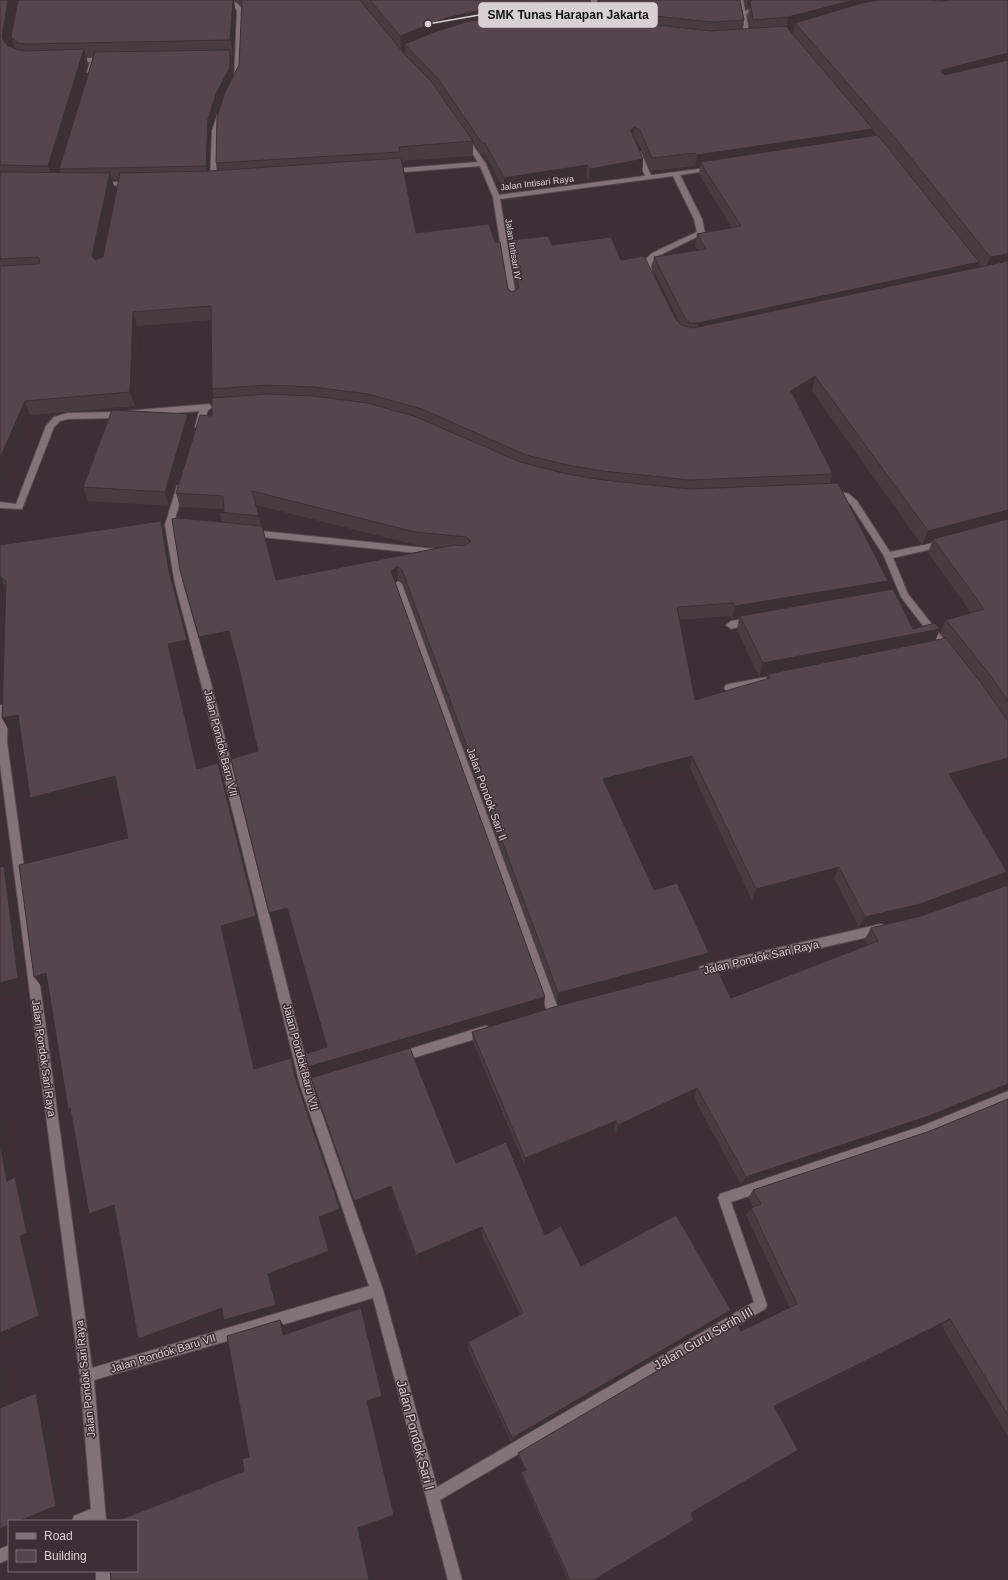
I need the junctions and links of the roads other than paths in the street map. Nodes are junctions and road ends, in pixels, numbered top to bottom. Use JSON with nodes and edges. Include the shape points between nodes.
{"nodes":[{"id":1,"x":228,"y":0,"type":"edge"},
{"id":2,"x":594,"y":0,"type":"edge"},
{"id":3,"x":740,"y":0,"type":"edge"},
{"id":4,"x":786,"y":0,"type":"edge"},
{"id":5,"x":744,"y":13,"type":"junction"},
{"id":6,"x":585,"y":26,"type":"edge"},
{"id":7,"x":592,"y":26,"type":"junction"},
{"id":8,"x":600,"y":27,"type":"edge"},
{"id":9,"x":747,"y":38,"type":"junction"},
{"id":10,"x":755,"y":38,"type":"edge"},
{"id":11,"x":740,"y":39,"type":"edge"},
{"id":12,"x":229,"y":58,"type":"edge"},
{"id":13,"x":237,"y":58,"type":"junction"},
{"id":14,"x":94,"y":60,"type":"junction"},
{"id":15,"x":102,"y":60,"type":"edge"},
{"id":16,"x":63,"y":61,"type":"edge"},
{"id":17,"x":88,"y":82,"type":"edge"},
{"id":18,"x":234,"y":86,"type":"edge"},
{"id":19,"x":223,"y":106,"type":"edge"},
{"id":20,"x":461,"y":131,"type":"edge"},
{"id":21,"x":634,"y":143,"type":"edge"},
{"id":22,"x":483,"y":164,"type":"junction"},
{"id":23,"x":720,"y":167,"type":"edge"},
{"id":24,"x":382,"y":171,"type":"edge"},
{"id":25,"x":676,"y":174,"type":"junction"},
{"id":26,"x":648,"y":178,"type":"junction"},
{"id":27,"x":206,"y":182,"type":"edge"},
{"id":28,"x":213,"y":182,"type":"junction"},
{"id":29,"x":221,"y":182,"type":"edge"},
{"id":30,"x":89,"y":184,"type":"edge"},
{"id":31,"x":120,"y":184,"type":"junction"},
{"id":32,"x":143,"y":184,"type":"edge"},
{"id":33,"x":118,"y":192,"type":"edge"},
{"id":34,"x":496,"y":197,"type":"junction"},
{"id":35,"x":653,"y":282,"type":"edge"},
{"id":36,"x":513,"y":303,"type":"edge"},
{"id":37,"x":219,"y":407,"type":"edge"},
{"id":38,"x":204,"y":408,"type":"junction"},
{"id":39,"x":196,"y":437,"type":"edge"},
{"id":40,"x":182,"y":481,"type":"edge"},
{"id":41,"x":825,"y":493,"type":"edge"},
{"id":42,"x":0,"y":505,"type":"edge"},
{"id":43,"x":245,"y":533,"type":"edge"},
{"id":44,"x":947,"y":542,"type":"edge"},
{"id":45,"x":443,"y":553,"type":"edge"},
{"id":46,"x":888,"y":555,"type":"junction"},
{"id":47,"x":398,"y":584,"type":"edge"},
{"id":48,"x":762,"y":619,"type":"edge"},
{"id":49,"x":731,"y":625,"type":"dead end"},
{"id":50,"x":953,"y":657,"type":"edge"},
{"id":51,"x":775,"y":679,"type":"edge"},
{"id":52,"x":728,"y":688,"type":"dead end"},
{"id":53,"x":4,"y":694,"type":"edge"},
{"id":54,"x":1,"y":742,"type":"edge"},
{"id":55,"x":891,"y":926,"type":"edge"},
{"id":56,"x":696,"y":973,"type":"edge"},
{"id":57,"x":553,"y":1011,"type":"edge"},
{"id":58,"x":493,"y":1029,"type":"edge"},
{"id":59,"x":388,"y":1060,"type":"edge"},
{"id":60,"x":1008,"y":1097,"type":"edge"},
{"id":61,"x":377,"y":1290,"type":"junction"},
{"id":62,"x":87,"y":1376,"type":"junction"},
{"id":63,"x":432,"y":1496,"type":"junction"},
{"id":64,"x":98,"y":1517,"type":"edge"},
{"id":65,"x":84,"y":1520,"type":"edge"},
{"id":66,"x":455,"y":1580,"type":"edge"}],
"edges":[{"from":1,"to":13,"type":"street","via":[[240,11]]},
{"from":2,"to":7,"type":"street"},
{"from":3,"to":5,"type":"street"},
{"from":4,"to":5,"type":"street"},
{"from":5,"to":9,"type":"street"},
{"from":6,"to":7,"type":"street"},
{"from":7,"to":8,"type":"street"},
{"from":9,"to":10,"type":"street"},
{"from":9,"to":11,"type":"street"},
{"from":12,"to":13,"type":"street"},
{"from":13,"to":18,"type":"street","via":[[237,79]]},
{"from":14,"to":15,"type":"street"},
{"from":14,"to":16,"type":"street"},
{"from":14,"to":17,"type":"street"},
{"from":19,"to":28,"type":"street","via":[[215,131]]},
{"from":20,"to":22,"type":"street","name":"Jalan Intisari Raya"},
{"from":21,"to":26,"type":"street"},
{"from":22,"to":24,"type":"street"},
{"from":22,"to":34,"type":"street","name":"Jalan Intisari Raya"},
{"from":23,"to":25,"type":"street","name":"Jalan Intisari Raya"},
{"from":25,"to":26,"type":"street","name":"Jalan Intisari Raya"},
{"from":25,"to":35,"type":"street","via":[[698,219],[701,233],[653,255],[647,269]]},
{"from":26,"to":34,"type":"street","name":"Jalan Intisari Raya"},
{"from":27,"to":28,"type":"street"},
{"from":28,"to":29,"type":"street"},
{"from":30,"to":31,"type":"street"},
{"from":31,"to":32,"type":"street"},
{"from":31,"to":33,"type":"street"},
{"from":34,"to":36,"type":"street","name":"Jalan Intisari IV"},
{"from":37,"to":38,"type":"street"},
{"from":38,"to":39,"type":"street"},
{"from":38,"to":42,"type":"street","via":[[68,416],[57,419],[50,426],[19,507]]},
{"from":40,"to":61,"type":"street","name":"Jalan Pondok Baru VII","via":[[173,526],[178,584],[310,1084]]},
{"from":41,"to":46,"type":"street","via":[[840,494],[851,499]]},
{"from":43,"to":45,"type":"street"},
{"from":44,"to":46,"type":"street"},
{"from":46,"to":50,"type":"street","via":[[900,595],[940,646]]},
{"from":47,"to":57,"type":"street","name":"Jalan Pondok Sari II"},
{"from":48,"to":49,"type":"street"},
{"from":51,"to":52,"type":"street"},
{"from":53,"to":54,"type":"street","name":"Jalan Pondok Sari Raya"},
{"from":54,"to":62,"type":"street","name":"Jalan Pondok Sari Raya"},
{"from":55,"to":56,"type":"street","name":"Jalan Pondok Sari Raya"},
{"from":58,"to":59,"type":"street"},
{"from":60,"to":63,"type":"street","name":"Jalan Guru Serih III","via":[[922,1132],[724,1198],[761,1305]]},
{"from":61,"to":62,"type":"street","name":"Jalan Pondok Baru VII"},
{"from":61,"to":63,"type":"street","name":"Jalan Pondok Sari I"},
{"from":62,"to":64,"type":"street","name":"Jalan Pondok Sari Raya"},
{"from":63,"to":66,"type":"street","name":"Jalan Pondok Sari I"},
{"from":64,"to":65,"type":"street"}]}
